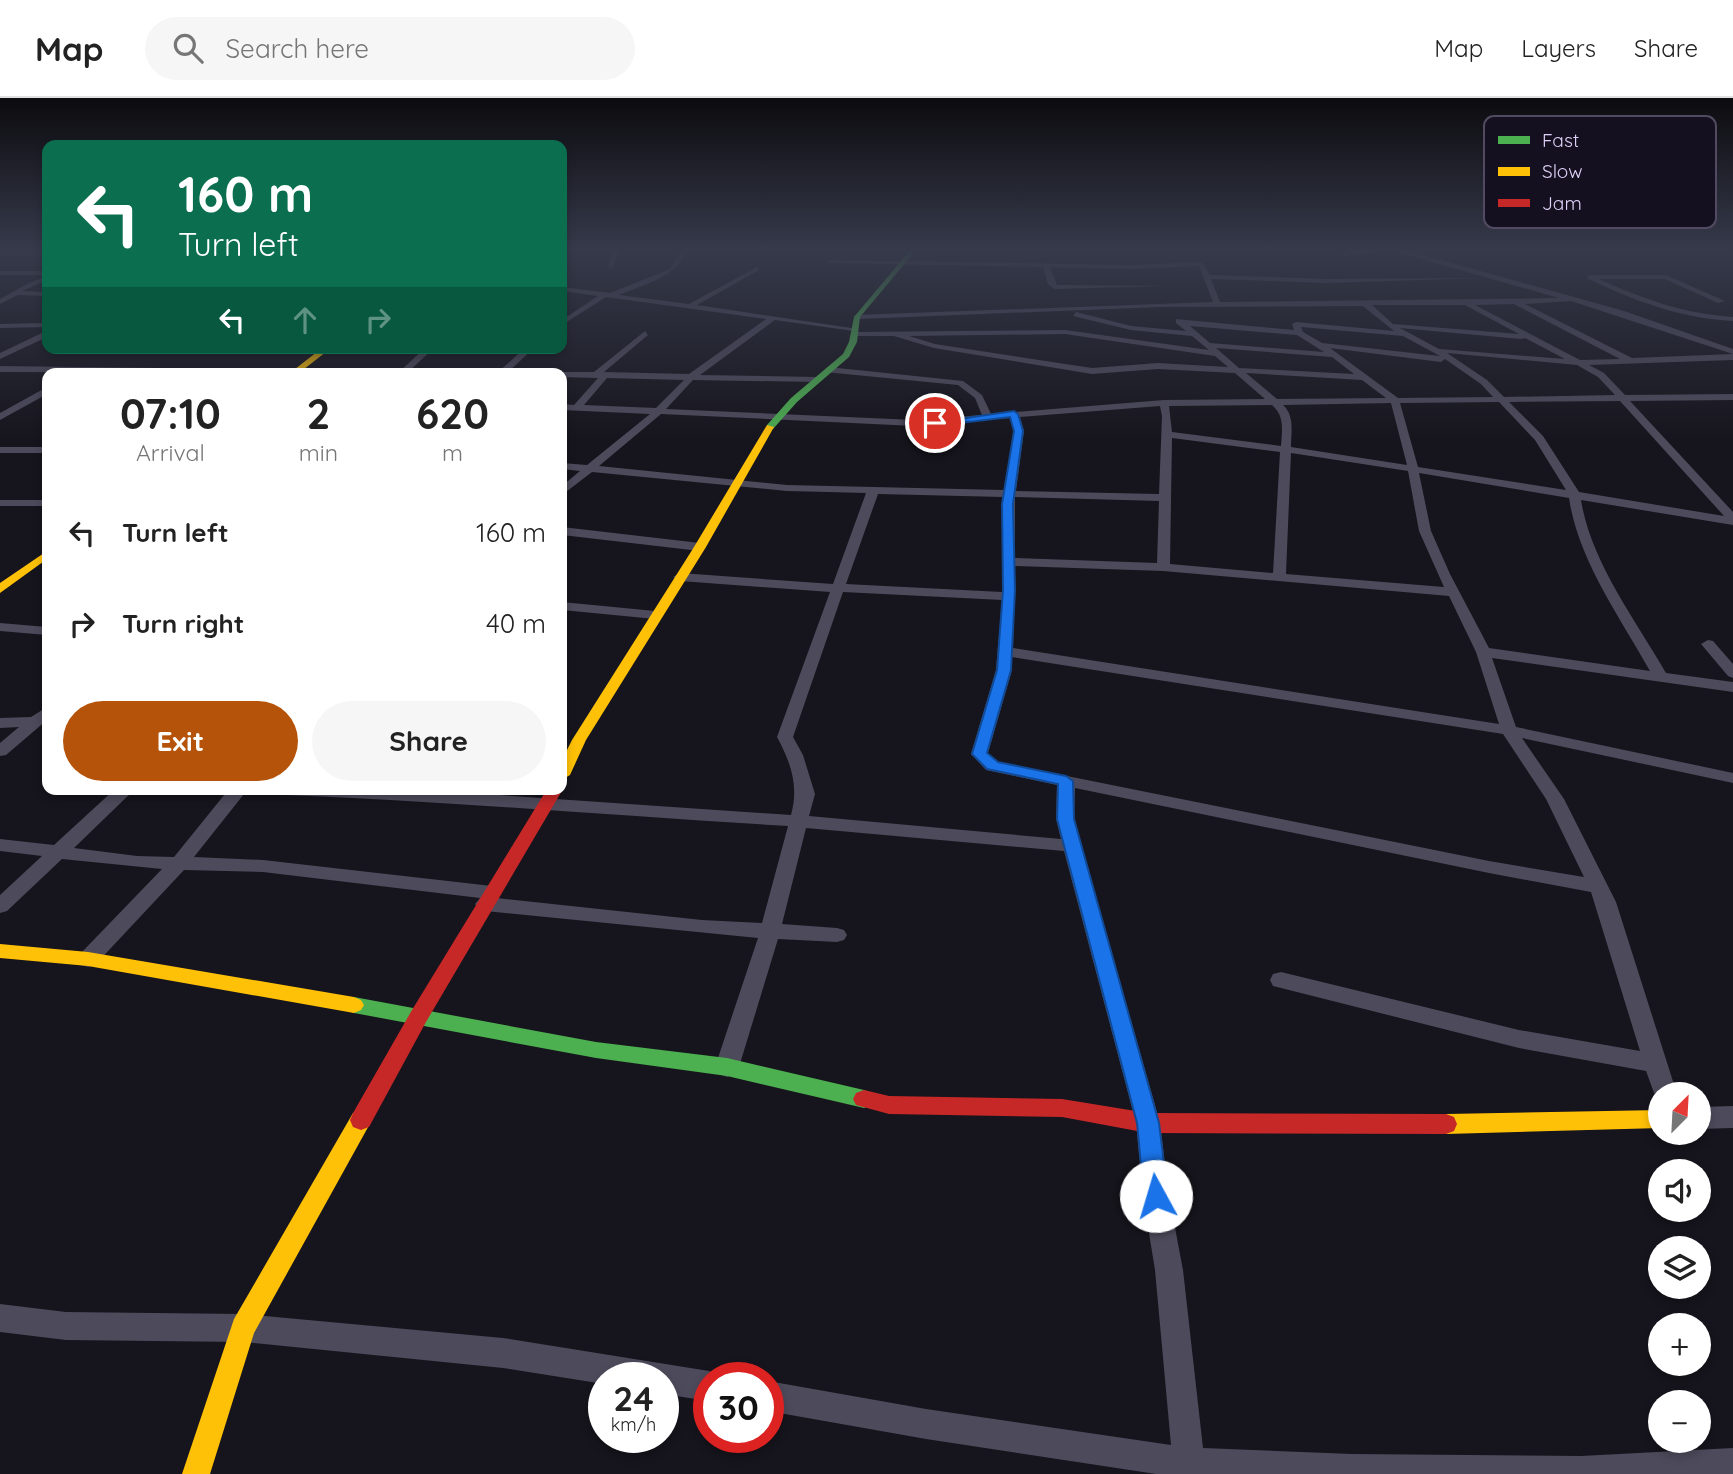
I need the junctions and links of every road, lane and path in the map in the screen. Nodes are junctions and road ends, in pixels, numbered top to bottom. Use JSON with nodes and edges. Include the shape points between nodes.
{"nodes":[{"id":1,"x":736,"y":313,"type":"edge"},
{"id":2,"x":865,"y":313,"type":"edge"},
{"id":3,"x":1037,"y":313,"type":"edge"},
{"id":4,"x":1074,"y":313,"type":"edge"},
{"id":5,"x":1141,"y":313,"type":"edge"},
{"id":6,"x":1170,"y":313,"type":"edge"},
{"id":7,"x":1376,"y":313,"type":"edge"},
{"id":8,"x":1486,"y":313,"type":"edge"},
{"id":9,"x":1536,"y":313,"type":"edge"},
{"id":10,"x":1622,"y":313,"type":"edge"},
{"id":11,"x":1677,"y":313,"type":"edge"},
{"id":12,"x":1156,"y":316,"type":"dead end"},
{"id":13,"x":773,"y":318,"type":"junction"},
{"id":14,"x":1167,"y":318,"type":"dead end"},
{"id":15,"x":1733,"y":319,"type":"edge"},
{"id":16,"x":1180,"y":321,"type":"junction"},
{"id":17,"x":1108,"y":323,"type":"junction"},
{"id":18,"x":42,"y":325,"type":"edge"},
{"id":19,"x":1389,"y":325,"type":"junction"},
{"id":20,"x":0,"y":326,"type":"edge"},
{"id":21,"x":855,"y":327,"type":"junction"},
{"id":22,"x":645,"y":333,"type":"dead end"},
{"id":23,"x":1299,"y":333,"type":"junction"},
{"id":24,"x":1195,"y":334,"type":"junction"},
{"id":25,"x":897,"y":335,"type":"junction"},
{"id":26,"x":1406,"y":335,"type":"junction"},
{"id":27,"x":42,"y":336,"type":"edge"},
{"id":28,"x":1095,"y":337,"type":"junction"},
{"id":29,"x":1531,"y":338,"type":"junction"},
{"id":30,"x":0,"y":344,"type":"edge"},
{"id":31,"x":27,"y":344,"type":"junction"},
{"id":32,"x":1207,"y":345,"type":"junction"},
{"id":33,"x":1320,"y":345,"type":"junction"},
{"id":34,"x":1432,"y":349,"type":"junction"},
{"id":35,"x":319,"y":354,"type":"edge"},
{"id":36,"x":423,"y":354,"type":"edge"},
{"id":37,"x":523,"y":354,"type":"edge"},
{"id":38,"x":1218,"y":354,"type":"junction"},
{"id":39,"x":1334,"y":355,"type":"junction"},
{"id":40,"x":1733,"y":355,"type":"edge"},
{"id":41,"x":0,"y":356,"type":"edge"},
{"id":42,"x":1455,"y":360,"type":"junction"},
{"id":43,"x":1632,"y":362,"type":"junction"},
{"id":44,"x":1578,"y":363,"type":"junction"},
{"id":45,"x":300,"y":368,"type":"edge"},
{"id":46,"x":408,"y":368,"type":"edge"},
{"id":47,"x":508,"y":368,"type":"edge"},
{"id":48,"x":0,"y":369,"type":"edge"},
{"id":49,"x":42,"y":370,"type":"edge"},
{"id":50,"x":1240,"y":372,"type":"junction"},
{"id":51,"x":567,"y":374,"type":"edge"},
{"id":52,"x":600,"y":375,"type":"junction"},
{"id":53,"x":822,"y":375,"type":"junction"},
{"id":54,"x":692,"y":376,"type":"junction"},
{"id":55,"x":1363,"y":377,"type":"junction"},
{"id":56,"x":42,"y":393,"type":"edge"},
{"id":57,"x":1619,"y":397,"type":"junction"},
{"id":58,"x":1732,"y":397,"type":"edge"},
{"id":59,"x":1502,"y":398,"type":"junction"},
{"id":60,"x":1394,"y":399,"type":"junction"},
{"id":61,"x":1270,"y":400,"type":"junction"},
{"id":62,"x":1164,"y":403,"type":"junction"},
{"id":63,"x":567,"y":407,"type":"edge"},
{"id":64,"x":577,"y":407,"type":"junction"},
{"id":65,"x":16,"y":408,"type":"junction"},
{"id":66,"x":37,"y":408,"type":"dead end"},
{"id":67,"x":659,"y":411,"type":"junction"},
{"id":68,"x":1014,"y":414,"type":"junction"},
{"id":69,"x":0,"y":417,"type":"edge"},
{"id":70,"x":778,"y":417,"type":"junction"},
{"id":71,"x":988,"y":418,"type":"junction"},
{"id":72,"x":1165,"y":434,"type":"junction"},
{"id":73,"x":1284,"y":449,"type":"junction"},
{"id":74,"x":0,"y":450,"type":"edge"},
{"id":75,"x":42,"y":450,"type":"edge"},
{"id":76,"x":567,"y":467,"type":"edge"},
{"id":77,"x":1413,"y":468,"type":"junction"},
{"id":78,"x":589,"y":469,"type":"junction"},
{"id":79,"x":737,"y":484,"type":"junction"},
{"id":80,"x":567,"y":488,"type":"edge"},
{"id":81,"x":873,"y":491,"type":"junction"},
{"id":82,"x":1009,"y":493,"type":"junction"},
{"id":83,"x":1574,"y":494,"type":"junction"},
{"id":84,"x":1165,"y":498,"type":"junction"},
{"id":85,"x":0,"y":503,"type":"edge"},
{"id":86,"x":42,"y":503,"type":"edge"},
{"id":87,"x":1733,"y":519,"type":"edge"},
{"id":88,"x":567,"y":532,"type":"edge"},
{"id":89,"x":700,"y":547,"type":"junction"},
{"id":90,"x":42,"y":558,"type":"edge"},
{"id":91,"x":1009,"y":562,"type":"junction"},
{"id":92,"x":1163,"y":567,"type":"junction"},
{"id":93,"x":1279,"y":576,"type":"junction"},
{"id":94,"x":680,"y":577,"type":"junction"},
{"id":95,"x":839,"y":588,"type":"junction"},
{"id":96,"x":0,"y":589,"type":"edge"},
{"id":97,"x":1453,"y":592,"type":"junction"},
{"id":98,"x":1009,"y":596,"type":"junction"},
{"id":99,"x":567,"y":606,"type":"edge"},
{"id":100,"x":654,"y":615,"type":"junction"},
{"id":101,"x":0,"y":626,"type":"edge"},
{"id":102,"x":42,"y":630,"type":"edge"},
{"id":103,"x":1708,"y":645,"type":"dead end"},
{"id":104,"x":1005,"y":651,"type":"junction"},
{"id":105,"x":1483,"y":652,"type":"junction"},
{"id":106,"x":1733,"y":673,"type":"edge"},
{"id":107,"x":1661,"y":677,"type":"junction"},
{"id":108,"x":1733,"y":687,"type":"edge"},
{"id":109,"x":42,"y":719,"type":"edge"},
{"id":110,"x":42,"y":720,"type":"edge"},
{"id":111,"x":0,"y":723,"type":"edge"},
{"id":112,"x":1509,"y":730,"type":"junction"},
{"id":113,"x":570,"y":740,"type":"edge"},
{"id":114,"x":0,"y":751,"type":"edge"},
{"id":115,"x":1733,"y":778,"type":"edge"},
{"id":116,"x":1066,"y":781,"type":"junction"},
{"id":117,"x":120,"y":795,"type":"edge"},
{"id":118,"x":234,"y":795,"type":"edge"},
{"id":119,"x":454,"y":795,"type":"edge"},
{"id":120,"x":550,"y":798,"type":"edge"},
{"id":121,"x":798,"y":821,"type":"junction"},
{"id":122,"x":0,"y":845,"type":"edge"},
{"id":123,"x":1073,"y":846,"type":"junction"},
{"id":124,"x":58,"y":853,"type":"junction"},
{"id":125,"x":179,"y":863,"type":"junction"},
{"id":126,"x":1598,"y":886,"type":"junction"},
{"id":127,"x":489,"y":898,"type":"junction"},
{"id":128,"x":0,"y":906,"type":"edge"},
{"id":129,"x":771,"y":931,"type":"junction"},
{"id":130,"x":837,"y":935,"type":"dead end"},
{"id":131,"x":0,"y":951,"type":"edge"},
{"id":132,"x":88,"y":959,"type":"junction"},
{"id":133,"x":1281,"y":980,"type":"dead end"},
{"id":134,"x":419,"y":1016,"type":"junction"},
{"id":135,"x":1656,"y":1063,"type":"junction"},
{"id":136,"x":727,"y":1068,"type":"junction"},
{"id":137,"x":1662,"y":1082,"type":"edge"},
{"id":138,"x":1733,"y":1117,"type":"edge"},
{"id":139,"x":1712,"y":1118,"type":"edge"},
{"id":140,"x":1648,"y":1119,"type":"edge"},
{"id":141,"x":1148,"y":1123,"type":"junction"},
{"id":142,"x":0,"y":1318,"type":"edge"},
{"id":143,"x":243,"y":1328,"type":"junction"},
{"id":144,"x":588,"y":1367,"type":"edge"},
{"id":145,"x":784,"y":1399,"type":"edge"},
{"id":146,"x":1733,"y":1464,"type":"edge"},
{"id":147,"x":1189,"y":1469,"type":"edge"},
{"id":148,"x":196,"y":1474,"type":"edge"}],
"edges":[{"from":1,"to":13,"type":"street"},
{"from":2,"to":21,"type":"main road"},
{"from":3,"to":21,"type":"street"},
{"from":4,"to":17,"type":"street"},
{"from":5,"to":12,"type":"street"},
{"from":6,"to":16,"type":"street"},
{"from":7,"to":19,"type":"street"},
{"from":8,"to":29,"type":"street"},
{"from":9,"to":43,"type":"street"},
{"from":10,"to":40,"type":"street"},
{"from":11,"to":15,"type":"street"},
{"from":13,"to":21,"type":"street"},
{"from":13,"to":54,"type":"street"},
{"from":14,"to":16,"type":"street"},
{"from":16,"to":23,"type":"street"},
{"from":16,"to":24,"type":"street"},
{"from":17,"to":24,"type":"street"},
{"from":17,"to":28,"type":"street"},
{"from":18,"to":20,"type":"street"},
{"from":19,"to":26,"type":"street"},
{"from":19,"to":29,"type":"street"},
{"from":21,"to":25,"type":"street"},
{"from":21,"to":53,"type":"main road","via":[[846,355]]},
{"from":22,"to":52,"type":"street"},
{"from":23,"to":26,"type":"street","via":[[1296,324]]},
{"from":23,"to":33,"type":"street"},
{"from":24,"to":32,"type":"street"},
{"from":25,"to":28,"type":"street","via":[[1065,332]]},
{"from":25,"to":50,"type":"street","via":[[934,346],[1006,356],[1046,369],[1158,366]]},
{"from":26,"to":34,"type":"street"},
{"from":27,"to":31,"type":"street"},
{"from":28,"to":38,"type":"street"},
{"from":29,"to":44,"type":"street"},
{"from":30,"to":31,"type":"street"},
{"from":31,"to":41,"type":"street"},
{"from":32,"to":38,"type":"street"},
{"from":32,"to":39,"type":"street"},
{"from":33,"to":39,"type":"street"},
{"from":33,"to":42,"type":"street"},
{"from":34,"to":42,"type":"street"},
{"from":34,"to":44,"type":"street"},
{"from":35,"to":45,"type":"main road"},
{"from":36,"to":46,"type":"street"},
{"from":37,"to":47,"type":"street"},
{"from":38,"to":50,"type":"street"},
{"from":39,"to":55,"type":"street"},
{"from":40,"to":43,"type":"street"},
{"from":42,"to":59,"type":"street"},
{"from":43,"to":44,"type":"street"},
{"from":44,"to":57,"type":"street","via":[[1612,384]]},
{"from":48,"to":49,"type":"street"},
{"from":50,"to":55,"type":"street"},
{"from":50,"to":61,"type":"street"},
{"from":51,"to":52,"type":"street"},
{"from":52,"to":54,"type":"street"},
{"from":52,"to":64,"type":"street"},
{"from":53,"to":54,"type":"street"},
{"from":53,"to":70,"type":"main road"},
{"from":53,"to":71,"type":"street","via":[[960,383],[979,397]]},
{"from":54,"to":67,"type":"street"},
{"from":55,"to":60,"type":"street"},
{"from":56,"to":65,"type":"street"},
{"from":57,"to":58,"type":"street"},
{"from":57,"to":59,"type":"street"},
{"from":57,"to":87,"type":"street"},
{"from":59,"to":60,"type":"street"},
{"from":59,"to":83,"type":"street","via":[[1539,439]]},
{"from":60,"to":61,"type":"street"},
{"from":60,"to":77,"type":"street"},
{"from":61,"to":62,"type":"street"},
{"from":61,"to":73,"type":"street","via":[[1284,410]]},
{"from":62,"to":68,"type":"street"},
{"from":62,"to":72,"type":"street"},
{"from":63,"to":64,"type":"street"},
{"from":64,"to":67,"type":"street"},
{"from":65,"to":66,"type":"street"},
{"from":65,"to":69,"type":"street"},
{"from":67,"to":70,"type":"street"},
{"from":67,"to":78,"type":"street"},
{"from":68,"to":71,"type":"street"},
{"from":68,"to":82,"type":"street","via":[[1019,431]]},
{"from":70,"to":71,"type":"street","via":[[915,423]]},
{"from":70,"to":79,"type":"main road"},
{"from":72,"to":73,"type":"street"},
{"from":72,"to":84,"type":"street"},
{"from":73,"to":77,"type":"street"},
{"from":73,"to":93,"type":"street"},
{"from":74,"to":75,"type":"street"},
{"from":76,"to":78,"type":"street"},
{"from":77,"to":83,"type":"street"},
{"from":77,"to":97,"type":"street","via":[[1425,531]]},
{"from":78,"to":79,"type":"street"},
{"from":78,"to":80,"type":"street"},
{"from":79,"to":81,"type":"street"},
{"from":79,"to":89,"type":"main road"},
{"from":81,"to":82,"type":"street"},
{"from":81,"to":95,"type":"street"},
{"from":82,"to":84,"type":"street"},
{"from":82,"to":91,"type":"street"},
{"from":83,"to":87,"type":"street"},
{"from":83,"to":107,"type":"street","via":[[1597,563]]},
{"from":84,"to":92,"type":"street"},
{"from":85,"to":86,"type":"street"},
{"from":88,"to":89,"type":"street"},
{"from":89,"to":94,"type":"main road"},
{"from":90,"to":96,"type":"main road"},
{"from":91,"to":92,"type":"street"},
{"from":91,"to":98,"type":"street"},
{"from":92,"to":93,"type":"street"},
{"from":93,"to":97,"type":"street"},
{"from":94,"to":95,"type":"street"},
{"from":94,"to":100,"type":"main road"},
{"from":95,"to":98,"type":"street"},
{"from":95,"to":121,"type":"street","via":[[785,737],[806,794]]},
{"from":97,"to":105,"type":"street"},
{"from":98,"to":104,"type":"street"},
{"from":99,"to":100,"type":"street"},
{"from":100,"to":113,"type":"main road"},
{"from":101,"to":102,"type":"street"},
{"from":103,"to":106,"type":"street"},
{"from":104,"to":112,"type":"street"},
{"from":104,"to":116,"type":"street","via":[[1004,670],[979,754],[992,766]]},
{"from":105,"to":107,"type":"street"},
{"from":105,"to":112,"type":"street"},
{"from":107,"to":108,"type":"street"},
{"from":109,"to":111,"type":"street"},
{"from":110,"to":114,"type":"street"},
{"from":112,"to":115,"type":"street"},
{"from":112,"to":126,"type":"street","via":[[1555,799]]},
{"from":116,"to":123,"type":"street","via":[[1065,819]]},
{"from":116,"to":126,"type":"street"},
{"from":117,"to":124,"type":"street"},
{"from":118,"to":125,"type":"street"},
{"from":119,"to":120,"type":"street"},
{"from":120,"to":121,"type":"street"},
{"from":120,"to":127,"type":"main road"},
{"from":121,"to":123,"type":"street"},
{"from":121,"to":129,"type":"street"},
{"from":122,"to":124,"type":"street"},
{"from":123,"to":141,"type":"street"},
{"from":124,"to":125,"type":"street"},
{"from":124,"to":128,"type":"street"},
{"from":125,"to":127,"type":"street","via":[[262,866]]},
{"from":125,"to":132,"type":"street"},
{"from":126,"to":135,"type":"street"},
{"from":127,"to":129,"type":"street","via":[[702,927]]},
{"from":127,"to":134,"type":"main road"},
{"from":129,"to":130,"type":"street"},
{"from":129,"to":136,"type":"street"},
{"from":131,"to":132,"type":"main road"},
{"from":132,"to":134,"type":"main road"},
{"from":133,"to":135,"type":"street","via":[[1519,1039]]},
{"from":134,"to":136,"type":"main road","via":[[596,1050]]},
{"from":134,"to":143,"type":"main road"},
{"from":135,"to":137,"type":"street"},
{"from":136,"to":141,"type":"main road","via":[[889,1105],[1062,1108]]},
{"from":138,"to":139,"type":"street"},
{"from":140,"to":141,"type":"main road","via":[[1426,1125]]},
{"from":141,"to":147,"type":"street"},
{"from":142,"to":143,"type":"street","via":[[65,1326]]},
{"from":143,"to":144,"type":"street","via":[[503,1353]]},
{"from":143,"to":148,"type":"main road"},
{"from":145,"to":147,"type":"street"},
{"from":146,"to":147,"type":"street","via":[[1567,1472]]}]}
